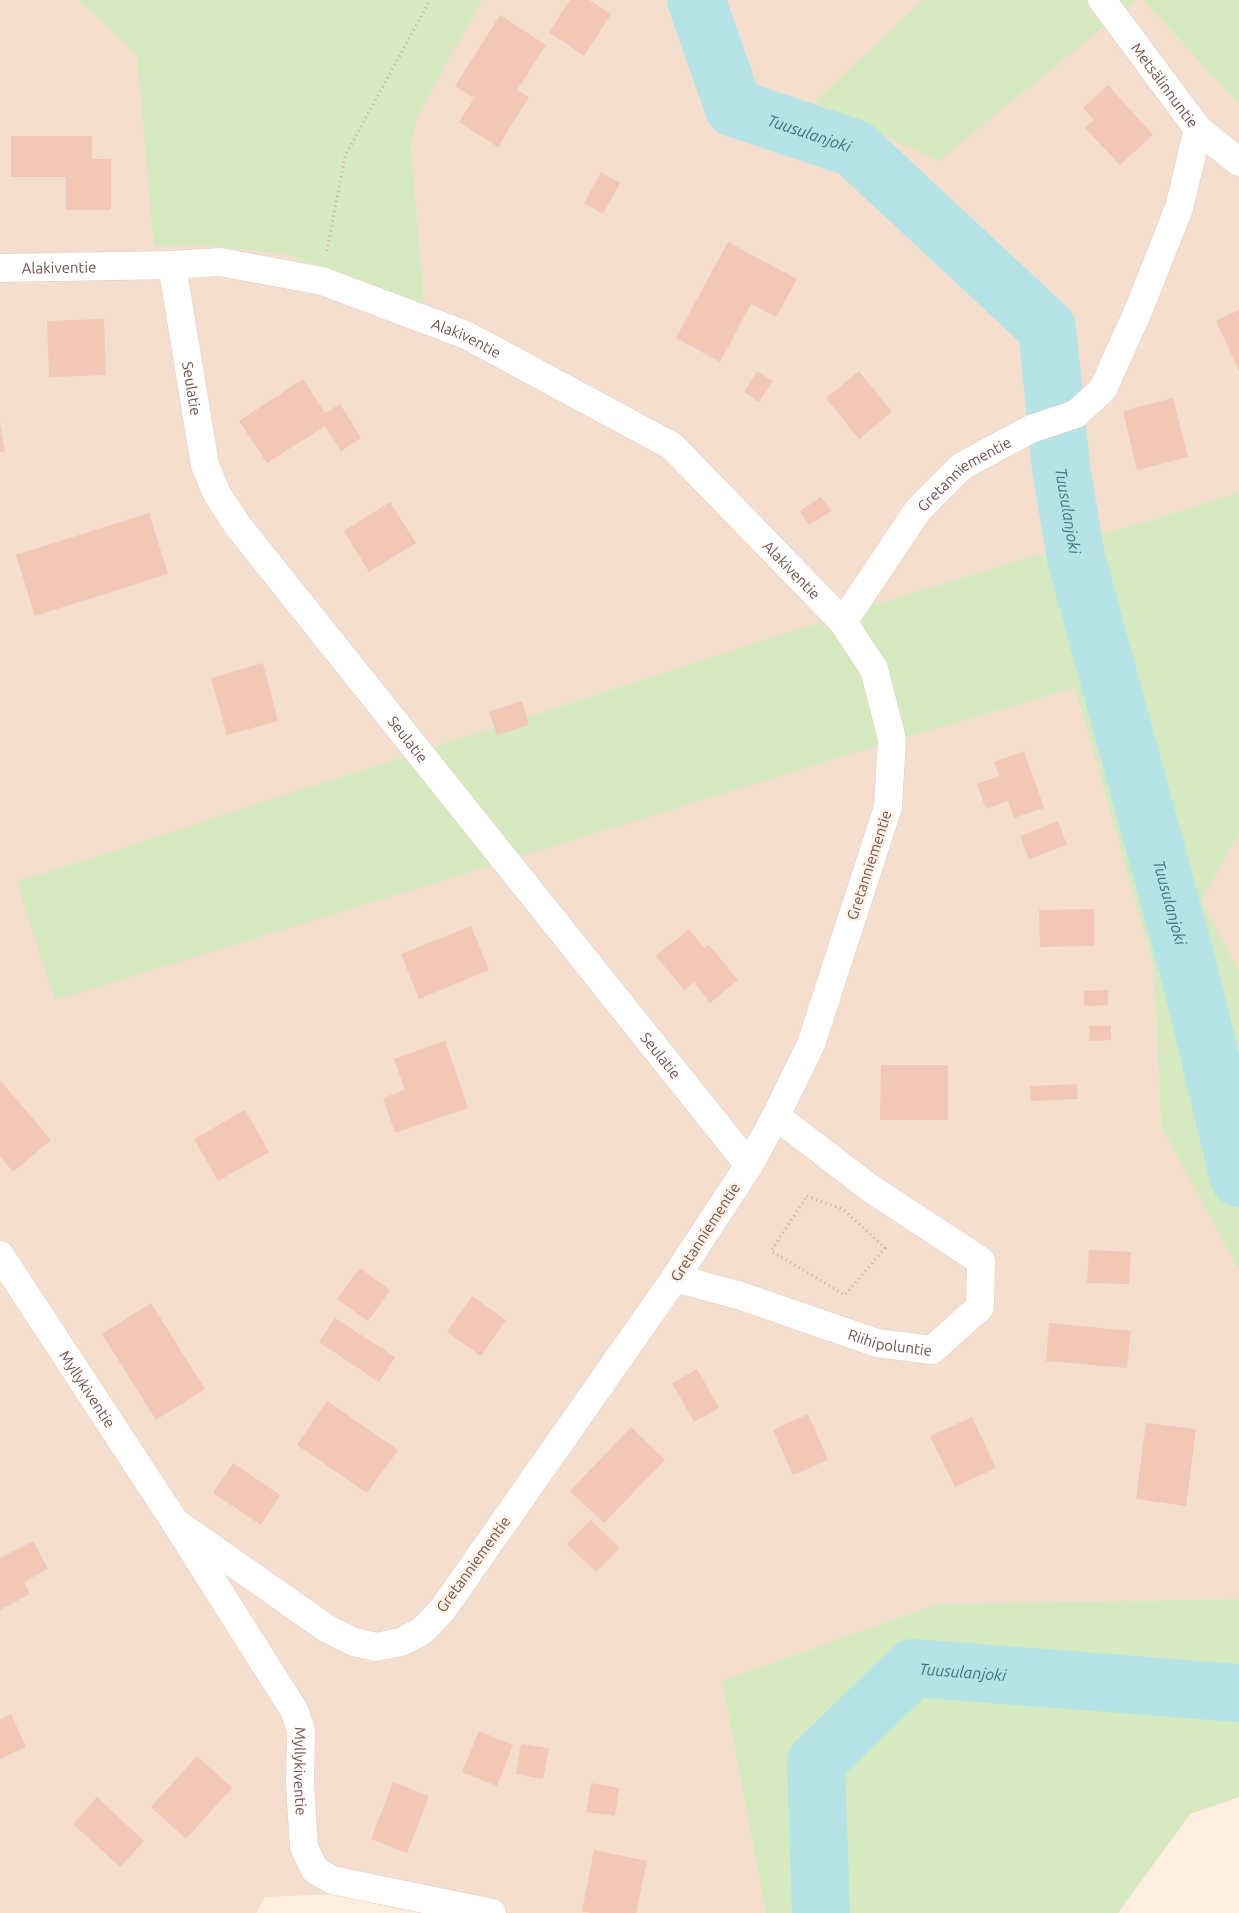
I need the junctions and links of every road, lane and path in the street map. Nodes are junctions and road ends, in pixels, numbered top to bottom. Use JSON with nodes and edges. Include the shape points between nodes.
{"nodes":[{"id":1,"x":430,"y":0,"type":"edge"},
{"id":2,"x":1102,"y":0,"type":"edge"},
{"id":3,"x":1198,"y":129,"type":"junction"},
{"id":4,"x":1239,"y":162,"type":"edge"},
{"id":5,"x":172,"y":265,"type":"junction"},
{"id":6,"x":0,"y":268,"type":"edge"},
{"id":7,"x":322,"y":282,"type":"junction"},
{"id":8,"x":843,"y":622,"type":"junction"},
{"id":9,"x":776,"y":1116,"type":"junction"},
{"id":10,"x":749,"y":1165,"type":"junction"},
{"id":11,"x":844,"y":1210,"type":"joint"},
{"id":12,"x":0,"y":1254,"type":"edge"},
{"id":13,"x":675,"y":1278,"type":"junction"},
{"id":14,"x":175,"y":1522,"type":"junction"},
{"id":15,"x":422,"y":1631,"type":"joint"},
{"id":16,"x":492,"y":1913,"type":"edge"}],
"edges":[{"from":1,"to":7,"type":"path","via":[[345,156]]},
{"from":2,"to":3,"type":"street","name":"Metsälinnuntie"},
{"from":3,"to":4,"type":"street","name":"Metsälinnuntie"},
{"from":3,"to":8,"type":"street","name":"Gretanniementie","via":[[1179,208],[1139,310],[1103,389],[1076,414],[1031,429],[962,466],[918,510]]},
{"from":5,"to":6,"type":"street","name":"Alakiventie"},
{"from":5,"to":7,"type":"street","name":"Alakiventie","via":[[220,262]]},
{"from":5,"to":10,"type":"street","name":"Seulatie","via":[[206,465],[217,494],[250,541]]},
{"from":7,"to":8,"type":"street","name":"Alakiventie","via":[[466,334],[672,446]]},
{"from":8,"to":9,"type":"street","name":"Gretanniementie","via":[[874,669],[892,739],[888,807],[811,1044]]},
{"from":9,"to":10,"type":"street","name":"Gretanniementie"},
{"from":9,"to":13,"type":"street","name":"Riihipoluntie","via":[[870,1188],[981,1261],[980,1307],[932,1350],[876,1343],[741,1296]]},
{"from":10,"to":13,"type":"street","name":"Gretanniementie"},
{"from":11,"to":11,"type":"path","via":[[807,1196],[771,1251],[845,1295],[885,1248]]},
{"from":12,"to":14,"type":"street","name":"Myllykiventie"},
{"from":13,"to":15,"type":"street","name":"Gretanniementie","via":[[449,1601]]},
{"from":14,"to":15,"type":"street","name":"Myllykiventie","via":[[326,1628],[354,1642],[376,1647],[401,1642]]},
{"from":14,"to":16,"type":"street","name":"Myllykiventie","via":[[294,1710],[301,1730],[304,1846],[315,1870],[332,1880]]}]}
